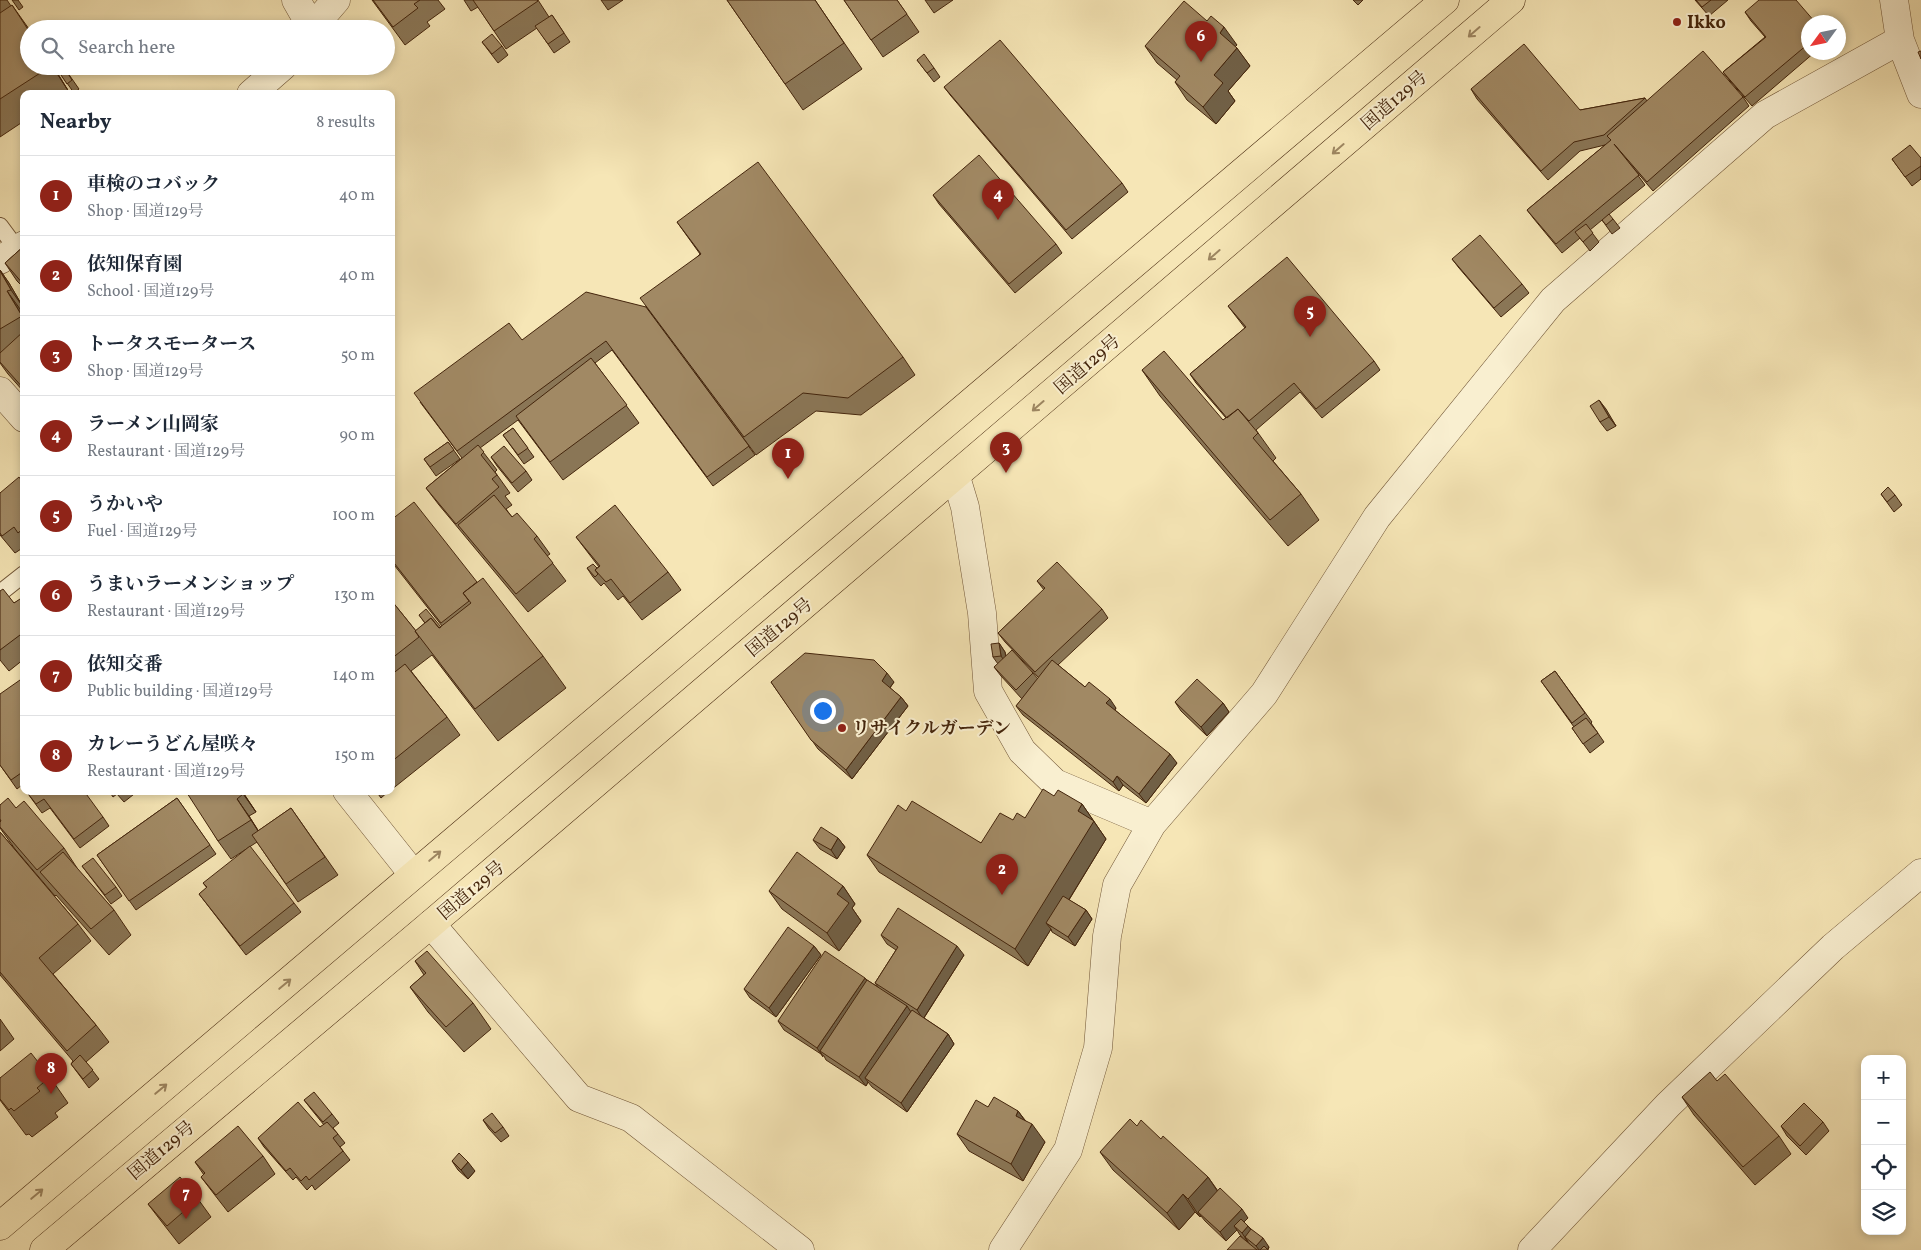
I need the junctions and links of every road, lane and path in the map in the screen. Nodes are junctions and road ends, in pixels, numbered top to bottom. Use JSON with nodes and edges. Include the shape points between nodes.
{"nodes":[{"id":1,"x":296,"y":0,"type":"edge"},
{"id":2,"x":336,"y":0,"type":"edge"},
{"id":3,"x":1445,"y":0,"type":"edge"},
{"id":4,"x":1511,"y":0,"type":"edge"},
{"id":5,"x":1894,"y":0,"type":"edge"},
{"id":6,"x":307,"y":20,"type":"edge"},
{"id":7,"x":319,"y":20,"type":"edge"},
{"id":8,"x":1900,"y":40,"type":"junction"},
{"id":9,"x":273,"y":75,"type":"edge"},
{"id":10,"x":256,"y":90,"type":"edge"},
{"id":11,"x":1921,"y":94,"type":"edge"},
{"id":12,"x":0,"y":226,"type":"edge"},
{"id":13,"x":13,"y":252,"type":"edge"},
{"id":14,"x":0,"y":391,"type":"edge"},
{"id":15,"x":20,"y":414,"type":"edge"},
{"id":16,"x":956,"y":477,"type":"junction"},
{"id":17,"x":20,"y":577,"type":"edge"},
{"id":18,"x":0,"y":593,"type":"edge"},
{"id":19,"x":350,"y":795,"type":"edge"},
{"id":20,"x":1152,"y":824,"type":"junction"},
{"id":21,"x":1921,"y":873,"type":"edge"},
{"id":22,"x":413,"y":874,"type":"junction"},
{"id":23,"x":431,"y":924,"type":"junction"},
{"id":24,"x":0,"y":1226,"type":"edge"},
{"id":25,"x":44,"y":1250,"type":"edge"},
{"id":26,"x":800,"y":1250,"type":"edge"},
{"id":27,"x":1003,"y":1250,"type":"edge"},
{"id":28,"x":1532,"y":1250,"type":"edge"}],
"edges":[{"from":1,"to":6,"type":"street"},
{"from":2,"to":7,"type":"street"},
{"from":22,"to":3,"type":"highway","one_way":true},
{"from":4,"to":16,"type":"highway","name":"国道129号","one_way":true},
{"from":5,"to":8,"type":"street"},
{"from":8,"to":11,"type":"street"},
{"from":8,"to":20,"type":"street","via":[[1765,115],[1553,300],[1377,517],[1264,694]]},
{"from":9,"to":10,"type":"street"},
{"from":12,"to":13,"type":"lane"},
{"from":14,"to":15,"type":"street"},
{"from":16,"to":20,"type":"street","via":[[965,507],[982,614],[988,691],[1022,751],[1055,783]]},
{"from":16,"to":23,"type":"highway","name":"国道129号"},
{"from":17,"to":18,"type":"lane"},
{"from":19,"to":22,"type":"street"},
{"from":20,"to":27,"type":"street","via":[[1117,885],[1107,936],[1098,1048],[1068,1150]]},
{"from":21,"to":28,"type":"street","via":[[1834,947],[1668,1104]]},
{"from":24,"to":22,"type":"highway","one_way":true},
{"from":23,"to":25,"type":"highway","name":"国道129号"},
{"from":23,"to":26,"type":"street","via":[[579,1098],[631,1118]]}]}
